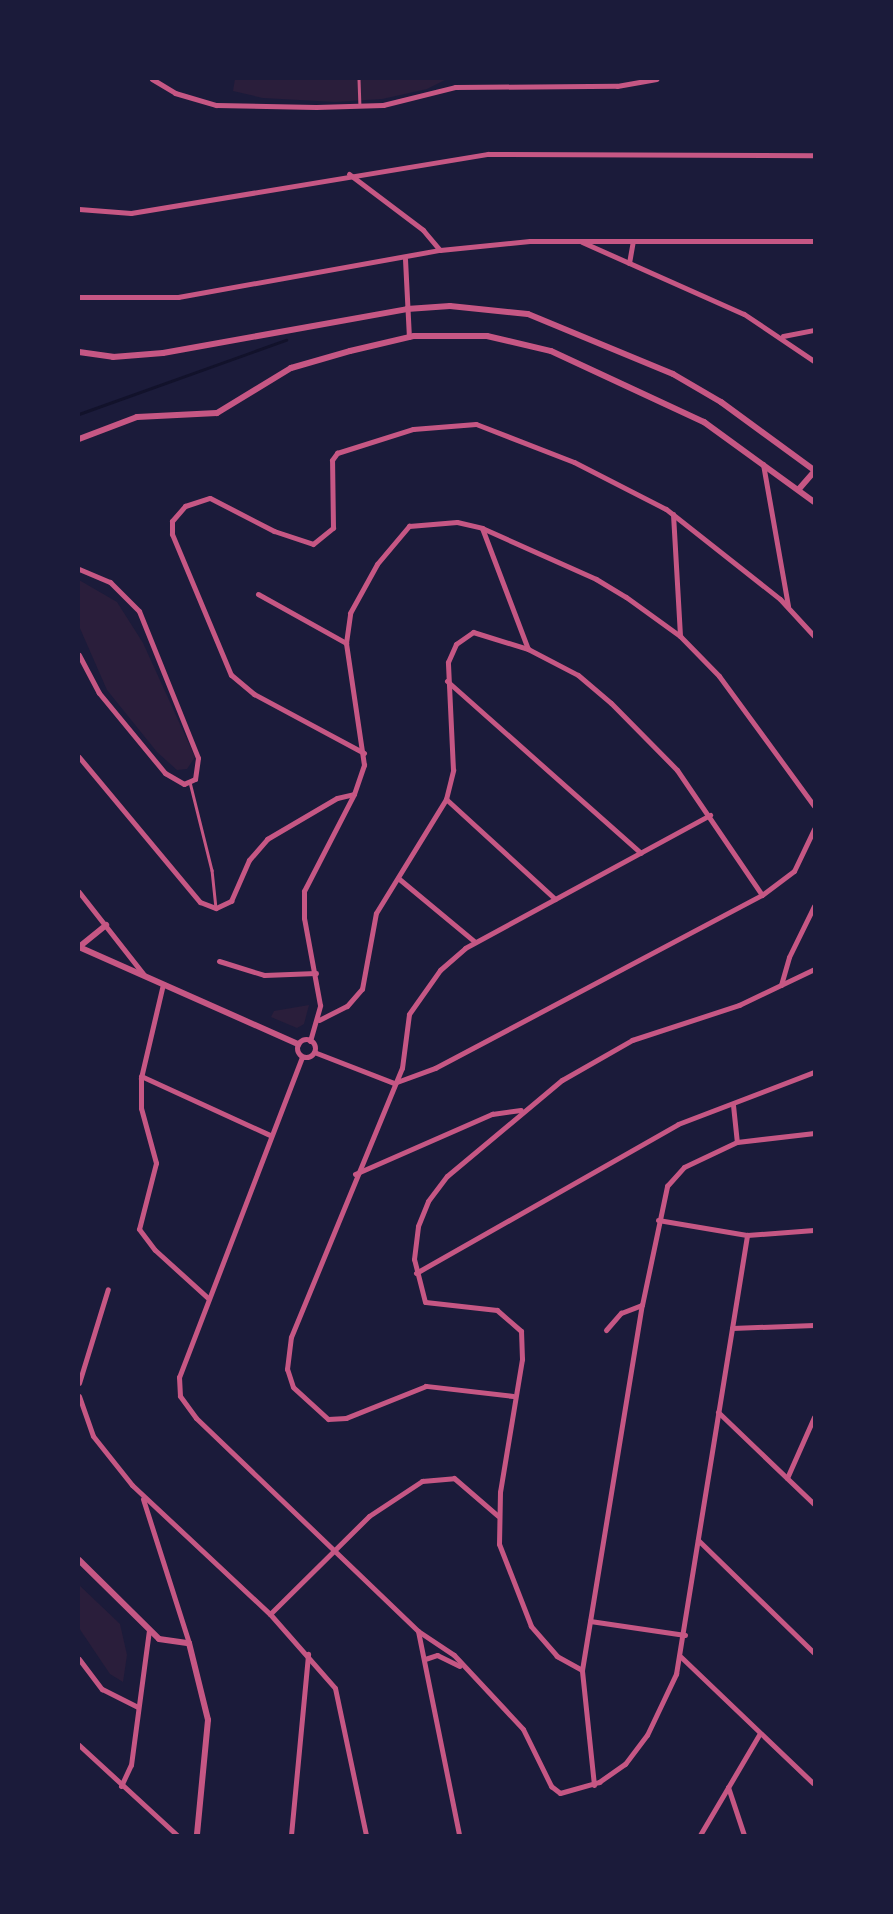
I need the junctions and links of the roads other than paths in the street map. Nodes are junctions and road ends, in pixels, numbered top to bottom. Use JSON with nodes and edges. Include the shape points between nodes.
{"nodes":[{"id":1,"x":152,"y":79,"type":"edge"},
{"id":2,"x":359,"y":79,"type":"edge"},
{"id":3,"x":459,"y":79,"type":"edge"},
{"id":4,"x":531,"y":79,"type":"edge"},
{"id":5,"x":656,"y":79,"type":"edge"},
{"id":6,"x":455,"y":87,"type":"junction"},
{"id":7,"x":530,"y":87,"type":"junction"},
{"id":8,"x":360,"y":106,"type":"junction"},
{"id":9,"x":814,"y":155,"type":"edge"},
{"id":10,"x":349,"y":174,"type":"junction"},
{"id":11,"x":79,"y":209,"type":"edge"},
{"id":12,"x":579,"y":241,"type":"junction"},
{"id":13,"x":633,"y":241,"type":"junction"},
{"id":14,"x":814,"y":241,"type":"edge"},
{"id":15,"x":440,"y":250,"type":"junction"},
{"id":16,"x":405,"y":259,"type":"junction"},
{"id":17,"x":629,"y":263,"type":"junction"},
{"id":18,"x":79,"y":297,"type":"edge"},
{"id":19,"x":407,"y":309,"type":"junction"},
{"id":20,"x":814,"y":330,"type":"edge"},
{"id":21,"x":783,"y":336,"type":"junction"},
{"id":22,"x":409,"y":337,"type":"junction"},
{"id":23,"x":79,"y":352,"type":"edge"},
{"id":24,"x":814,"y":360,"type":"edge"},
{"id":25,"x":79,"y":439,"type":"edge"},
{"id":26,"x":762,"y":461,"type":"junction"},
{"id":27,"x":814,"y":471,"type":"edge"},
{"id":28,"x":799,"y":489,"type":"junction"},
{"id":29,"x":814,"y":502,"type":"edge"},
{"id":30,"x":673,"y":514,"type":"junction"},
{"id":31,"x":482,"y":528,"type":"junction"},
{"id":32,"x":79,"y":569,"type":"edge"},
{"id":33,"x":258,"y":594,"type":"dead end"},
{"id":34,"x":788,"y":606,"type":"junction"},
{"id":35,"x":680,"y":636,"type":"junction"},
{"id":36,"x":814,"y":636,"type":"edge"},
{"id":37,"x":346,"y":643,"type":"junction"},
{"id":38,"x":528,"y":649,"type":"junction"},
{"id":39,"x":79,"y":655,"type":"edge"},
{"id":40,"x":447,"y":681,"type":"junction"},
{"id":41,"x":364,"y":753,"type":"junction"},
{"id":42,"x":79,"y":757,"type":"edge"},
{"id":43,"x":190,"y":782,"type":"junction"},
{"id":44,"x":355,"y":794,"type":"junction"},
{"id":45,"x":446,"y":799,"type":"junction"},
{"id":46,"x":814,"y":806,"type":"edge"},
{"id":47,"x":710,"y":815,"type":"junction"},
{"id":48,"x":814,"y":829,"type":"edge"},
{"id":49,"x":641,"y":853,"type":"junction"},
{"id":50,"x":398,"y":878,"type":"junction"},
{"id":51,"x":79,"y":892,"type":"edge"},
{"id":52,"x":762,"y":895,"type":"junction"},
{"id":53,"x":555,"y":899,"type":"junction"},
{"id":54,"x":814,"y":906,"type":"edge"},
{"id":55,"x":216,"y":908,"type":"junction"},
{"id":56,"x":106,"y":925,"type":"junction"},
{"id":57,"x":475,"y":943,"type":"junction"},
{"id":58,"x":79,"y":947,"type":"edge"},
{"id":59,"x":219,"y":961,"type":"dead end"},
{"id":60,"x":814,"y":969,"type":"edge"},
{"id":61,"x":316,"y":973,"type":"junction"},
{"id":62,"x":144,"y":976,"type":"junction"},
{"id":63,"x":163,"y":984,"type":"junction"},
{"id":64,"x":781,"y":985,"type":"junction"},
{"id":65,"x":319,"y":1020,"type":"junction"},
{"id":66,"x":310,"y":1041,"type":"junction"},
{"id":67,"x":298,"y":1045,"type":"junction"},
{"id":68,"x":314,"y":1052,"type":"junction"},
{"id":69,"x":302,"y":1057,"type":"junction"},
{"id":70,"x":814,"y":1072,"type":"edge"},
{"id":71,"x":141,"y":1076,"type":"junction"},
{"id":72,"x":394,"y":1083,"type":"junction"},
{"id":73,"x":733,"y":1105,"type":"junction"},
{"id":74,"x":523,"y":1110,"type":"junction"},
{"id":75,"x":814,"y":1133,"type":"edge"},
{"id":76,"x":270,"y":1135,"type":"junction"},
{"id":77,"x":737,"y":1142,"type":"junction"},
{"id":78,"x":355,"y":1174,"type":"junction"},
{"id":79,"x":658,"y":1220,"type":"junction"},
{"id":80,"x":814,"y":1230,"type":"edge"},
{"id":81,"x":747,"y":1235,"type":"junction"},
{"id":82,"x":416,"y":1273,"type":"junction"},
{"id":83,"x":108,"y":1289,"type":"dead end"},
{"id":84,"x":208,"y":1298,"type":"junction"},
{"id":85,"x":642,"y":1305,"type":"junction"},
{"id":86,"x":814,"y":1325,"type":"edge"},
{"id":87,"x":732,"y":1328,"type":"junction"},
{"id":88,"x":606,"y":1330,"type":"dead end"},
{"id":89,"x":79,"y":1383,"type":"edge"},
{"id":90,"x":79,"y":1396,"type":"edge"},
{"id":91,"x":513,"y":1396,"type":"junction"},
{"id":92,"x":718,"y":1412,"type":"junction"},
{"id":93,"x":814,"y":1417,"type":"edge"},
{"id":94,"x":787,"y":1478,"type":"junction"},
{"id":95,"x":142,"y":1496,"type":"junction"},
{"id":96,"x":814,"y":1504,"type":"edge"},
{"id":97,"x":498,"y":1516,"type":"junction"},
{"id":98,"x":698,"y":1540,"type":"junction"},
{"id":99,"x":334,"y":1549,"type":"junction"},
{"id":100,"x":79,"y":1560,"type":"edge"},
{"id":101,"x":270,"y":1614,"type":"junction"},
{"id":102,"x":590,"y":1621,"type":"junction"},
{"id":103,"x":149,"y":1630,"type":"junction"},
{"id":104,"x":418,"y":1631,"type":"junction"},
{"id":105,"x":685,"y":1635,"type":"junction"},
{"id":106,"x":189,"y":1643,"type":"junction"},
{"id":107,"x":814,"y":1653,"type":"edge"},
{"id":108,"x":307,"y":1654,"type":"junction"},
{"id":109,"x":681,"y":1657,"type":"junction"},
{"id":110,"x":79,"y":1659,"type":"edge"},
{"id":111,"x":425,"y":1660,"type":"junction"},
{"id":112,"x":465,"y":1669,"type":"junction"},
{"id":113,"x":582,"y":1670,"type":"junction"},
{"id":114,"x":138,"y":1707,"type":"junction"},
{"id":115,"x":760,"y":1732,"type":"junction"},
{"id":116,"x":79,"y":1745,"type":"edge"},
{"id":117,"x":813,"y":1783,"type":"edge"},
{"id":118,"x":594,"y":1785,"type":"junction"},
{"id":119,"x":121,"y":1786,"type":"junction"},
{"id":120,"x":728,"y":1787,"type":"junction"},
{"id":121,"x":177,"y":1835,"type":"edge"},
{"id":122,"x":197,"y":1835,"type":"edge"},
{"id":123,"x":291,"y":1835,"type":"edge"},
{"id":124,"x":366,"y":1835,"type":"edge"},
{"id":125,"x":458,"y":1835,"type":"edge"},
{"id":126,"x":700,"y":1835,"type":"edge"},
{"id":127,"x":744,"y":1835,"type":"edge"}],
"edges":[{"from":1,"to":8,"type":"street","via":[[175,93],[216,106]]},
{"from":2,"to":8,"type":"lane"},
{"from":3,"to":6,"type":"street"},
{"from":4,"to":7,"type":"street"},
{"from":5,"to":7,"type":"street","via":[[617,86]]},
{"from":6,"to":7,"type":"street"},
{"from":6,"to":8,"type":"street"},
{"from":9,"to":10,"type":"street","via":[[530,152]]},
{"from":10,"to":11,"type":"street","via":[[131,213]]},
{"from":10,"to":15,"type":"street","via":[[423,230]]},
{"from":12,"to":13,"type":"street"},
{"from":12,"to":15,"type":"street"},
{"from":12,"to":17,"type":"street"},
{"from":13,"to":14,"type":"street"},
{"from":13,"to":17,"type":"street"},
{"from":15,"to":16,"type":"street"},
{"from":16,"to":18,"type":"street","via":[[178,297]]},
{"from":16,"to":19,"type":"street"},
{"from":17,"to":21,"type":"street"},
{"from":19,"to":22,"type":"street"},
{"from":19,"to":23,"type":"street","via":[[163,354]]},
{"from":19,"to":27,"type":"street","via":[[486,308],[528,314],[569,329],[709,395]]},
{"from":20,"to":21,"type":"street"},
{"from":21,"to":24,"type":"street"},
{"from":22,"to":25,"type":"street","via":[[295,366],[217,413],[137,417]]},
{"from":22,"to":26,"type":"street","via":[[486,336],[551,351],[704,422]]},
{"from":26,"to":28,"type":"street"},
{"from":26,"to":34,"type":"street"},
{"from":27,"to":28,"type":"street"},
{"from":28,"to":29,"type":"street"},
{"from":30,"to":34,"type":"street"},
{"from":30,"to":35,"type":"street"},
{"from":30,"to":41,"type":"street","via":[[574,461],[476,424],[461,423],[412,429],[337,453],[332,460],[333,528],[313,544],[274,531],[210,498],[185,506],[172,522],[172,534],[231,675],[254,694]]},
{"from":31,"to":35,"type":"street","via":[[596,579]]},
{"from":31,"to":37,"type":"street","via":[[424,522],[404,530],[355,600]]},
{"from":31,"to":38,"type":"street"},
{"from":32,"to":43,"type":"street","via":[[110,582],[139,611],[198,758],[197,777]]},
{"from":33,"to":37,"type":"street"},
{"from":34,"to":36,"type":"street"},
{"from":35,"to":46,"type":"street","via":[[750,712]]},
{"from":37,"to":41,"type":"street"},
{"from":38,"to":40,"type":"street","via":[[472,632],[450,654]]},
{"from":38,"to":47,"type":"street","via":[[578,675],[611,703],[677,771]]},
{"from":39,"to":43,"type":"street","via":[[99,693],[165,773],[184,784]]},
{"from":40,"to":45,"type":"street","via":[[453,770]]},
{"from":40,"to":49,"type":"street"},
{"from":41,"to":44,"type":"street"},
{"from":42,"to":55,"type":"street","via":[[200,902]]},
{"from":43,"to":55,"type":"lane","via":[[212,870]]},
{"from":44,"to":55,"type":"street","via":[[337,798],[267,839],[249,860],[231,901]]},
{"from":44,"to":61,"type":"street","via":[[304,891],[304,918]]},
{"from":45,"to":50,"type":"street"},
{"from":45,"to":53,"type":"street"},
{"from":47,"to":49,"type":"street"},
{"from":47,"to":52,"type":"street"},
{"from":48,"to":52,"type":"street","via":[[794,871]]},
{"from":49,"to":53,"type":"street"},
{"from":50,"to":57,"type":"street"},
{"from":50,"to":65,"type":"street","via":[[373,923],[362,989],[347,1006]]},
{"from":51,"to":56,"type":"street"},
{"from":52,"to":72,"type":"street","via":[[435,1068]]},
{"from":53,"to":57,"type":"street"},
{"from":54,"to":64,"type":"street"},
{"from":56,"to":58,"type":"street"},
{"from":56,"to":62,"type":"street"},
{"from":57,"to":72,"type":"street","via":[[440,970],[409,1014],[405,1059]]},
{"from":58,"to":62,"type":"street"},
{"from":59,"to":61,"type":"street","via":[[264,975]]},
{"from":60,"to":64,"type":"street"},
{"from":61,"to":65,"type":"street"},
{"from":62,"to":63,"type":"street"},
{"from":63,"to":67,"type":"street"},
{"from":63,"to":71,"type":"street"},
{"from":64,"to":74,"type":"street","via":[[718,1013],[632,1040],[562,1080]]},
{"from":65,"to":66,"type":"street"},
{"from":66,"to":67,"type":"street"},
{"from":66,"to":68,"type":"street"},
{"from":67,"to":69,"type":"street"},
{"from":68,"to":69,"type":"street"},
{"from":68,"to":72,"type":"street"},
{"from":69,"to":76,"type":"street"},
{"from":70,"to":73,"type":"street"},
{"from":71,"to":76,"type":"street"},
{"from":71,"to":84,"type":"street","via":[[143,1119],[156,1163],[139,1229],[155,1250]]},
{"from":72,"to":78,"type":"street"},
{"from":73,"to":77,"type":"street"},
{"from":73,"to":82,"type":"street","via":[[678,1124]]},
{"from":74,"to":78,"type":"street","via":[[492,1114]]},
{"from":74,"to":82,"type":"street","via":[[447,1176],[432,1195],[416,1235]]},
{"from":75,"to":77,"type":"street"},
{"from":76,"to":84,"type":"street"},
{"from":77,"to":79,"type":"street","via":[[677,1172],[667,1186]]},
{"from":78,"to":91,"type":"street","via":[[291,1337],[287,1369],[293,1387],[311,1408],[335,1420],[426,1386]]},
{"from":79,"to":81,"type":"street"},
{"from":79,"to":85,"type":"street"},
{"from":80,"to":81,"type":"street"},
{"from":81,"to":87,"type":"street"},
{"from":82,"to":91,"type":"street","via":[[427,1304],[488,1308],[517,1325],[523,1349]]},
{"from":83,"to":89,"type":"street"},
{"from":84,"to":99,"type":"street","via":[[179,1377],[184,1403]]},
{"from":85,"to":88,"type":"street","via":[[621,1313]]},
{"from":85,"to":102,"type":"street"},
{"from":86,"to":87,"type":"street"},
{"from":87,"to":92,"type":"street"},
{"from":90,"to":95,"type":"street","via":[[93,1436]]},
{"from":91,"to":97,"type":"street"},
{"from":92,"to":94,"type":"street"},
{"from":92,"to":98,"type":"street"},
{"from":93,"to":94,"type":"street"},
{"from":94,"to":96,"type":"street"},
{"from":95,"to":101,"type":"street"},
{"from":95,"to":106,"type":"street"},
{"from":97,"to":99,"type":"street","via":[[461,1482],[430,1478],[380,1507]]},
{"from":97,"to":113,"type":"street","via":[[501,1556],[531,1626],[557,1656]]},
{"from":98,"to":105,"type":"street"},
{"from":98,"to":107,"type":"street"},
{"from":99,"to":101,"type":"street"},
{"from":99,"to":104,"type":"street"},
{"from":100,"to":103,"type":"street"},
{"from":101,"to":108,"type":"street"},
{"from":102,"to":105,"type":"street"},
{"from":102,"to":113,"type":"street"},
{"from":103,"to":106,"type":"street","via":[[163,1641]]},
{"from":103,"to":114,"type":"street"},
{"from":104,"to":111,"type":"street"},
{"from":104,"to":112,"type":"street","via":[[433,1637]]},
{"from":105,"to":109,"type":"street"},
{"from":106,"to":122,"type":"street","via":[[208,1720],[208,1758]]},
{"from":108,"to":123,"type":"street"},
{"from":108,"to":124,"type":"street","via":[[339,1697]]},
{"from":109,"to":115,"type":"street"},
{"from":109,"to":118,"type":"street","via":[[668,1695],[641,1745],[613,1774]]},
{"from":110,"to":114,"type":"street","via":[[102,1689]]},
{"from":111,"to":112,"type":"street","via":[[444,1657]]},
{"from":111,"to":125,"type":"street"},
{"from":112,"to":118,"type":"street","via":[[523,1729],[556,1791]]},
{"from":113,"to":118,"type":"street"},
{"from":114,"to":119,"type":"street","via":[[130,1771]]},
{"from":115,"to":117,"type":"street"},
{"from":115,"to":120,"type":"street"},
{"from":116,"to":119,"type":"street"},
{"from":119,"to":121,"type":"street"},
{"from":120,"to":126,"type":"street"},
{"from":120,"to":127,"type":"street"}]}
